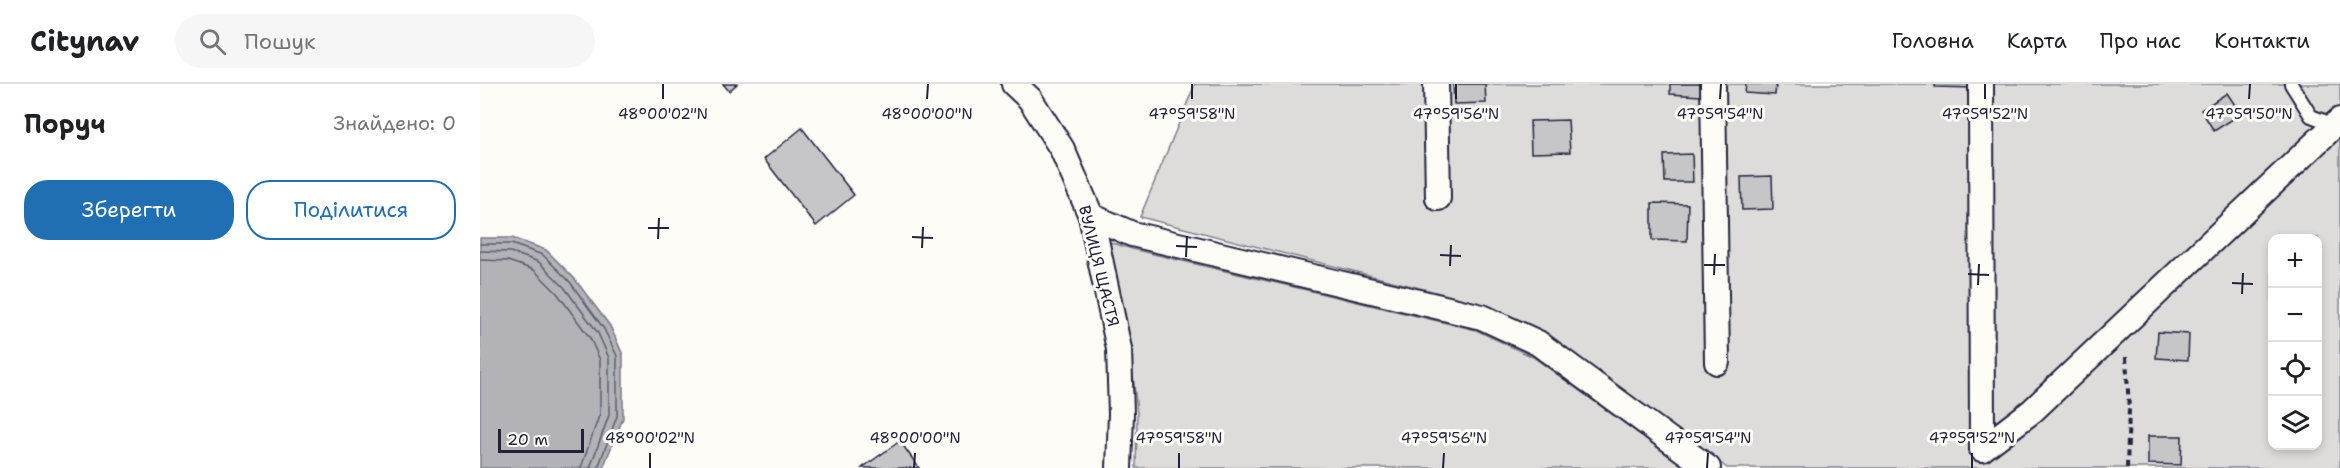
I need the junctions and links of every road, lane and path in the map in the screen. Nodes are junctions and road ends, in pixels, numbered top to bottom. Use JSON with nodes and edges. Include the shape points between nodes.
{"nodes":[{"id":1,"x":1014,"y":84,"type":"edge"},
{"id":2,"x":1436,"y":84,"type":"edge"},
{"id":3,"x":1713,"y":84,"type":"edge"},
{"id":4,"x":1981,"y":84,"type":"edge"},
{"id":5,"x":2290,"y":84,"type":"edge"},
{"id":6,"x":2337,"y":122,"type":"edge"},
{"id":7,"x":1438,"y":198,"type":"dead end"},
{"id":8,"x":1091,"y":216,"type":"junction"},
{"id":9,"x":2125,"y":323,"type":"junction"},
{"id":10,"x":1717,"y":362,"type":"dead end"},
{"id":11,"x":1119,"y":468,"type":"edge"},
{"id":12,"x":1708,"y":468,"type":"edge"},
{"id":13,"x":2127,"y":468,"type":"edge"}],
"edges":[{"from":1,"to":8,"type":"street","name":"ВУЛИЦЯ ЩАСТЯ","via":[[1030,99],[1062,149]]},
{"from":2,"to":7,"type":"street"},
{"from":3,"to":10,"type":"street"},
{"from":4,"to":9,"type":"street","via":[[1982,449],[2032,411]]},
{"from":5,"to":6,"type":"lane","via":[[2311,116]]},
{"from":6,"to":9,"type":"street"},
{"from":8,"to":11,"type":"street","name":"ВУЛИЦЯ ЩАСТЯ","via":[[1119,349]]},
{"from":8,"to":12,"type":"street","via":[[1132,234],[1482,317],[1538,343]]},
{"from":9,"to":13,"type":"path"}]}
